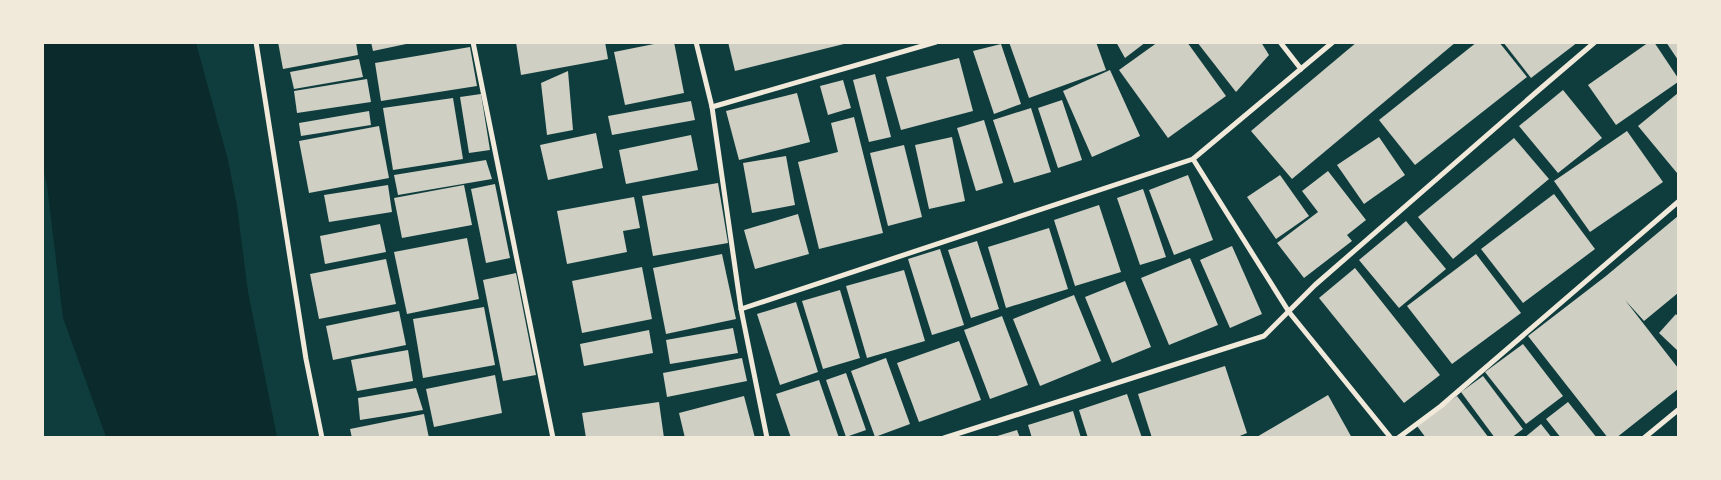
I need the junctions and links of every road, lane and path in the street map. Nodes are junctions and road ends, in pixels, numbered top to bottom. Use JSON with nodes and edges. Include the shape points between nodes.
{"nodes":[{"id":1,"x":256,"y":42,"type":"edge"},
{"id":2,"x":473,"y":42,"type":"edge"},
{"id":3,"x":696,"y":42,"type":"edge"},
{"id":4,"x":936,"y":42,"type":"edge"},
{"id":5,"x":1280,"y":42,"type":"edge"},
{"id":6,"x":1333,"y":42,"type":"edge"},
{"id":7,"x":1596,"y":42,"type":"edge"},
{"id":8,"x":1301,"y":69,"type":"junction"},
{"id":9,"x":712,"y":106,"type":"junction"},
{"id":10,"x":1193,"y":159,"type":"junction"},
{"id":11,"x":1678,"y":202,"type":"edge"},
{"id":12,"x":741,"y":309,"type":"junction"},
{"id":13,"x":1289,"y":312,"type":"junction"},
{"id":14,"x":1678,"y":410,"type":"edge"},
{"id":15,"x":322,"y":438,"type":"edge"},
{"id":16,"x":554,"y":438,"type":"edge"},
{"id":17,"x":766,"y":438,"type":"edge"},
{"id":18,"x":944,"y":438,"type":"edge"},
{"id":19,"x":1391,"y":438,"type":"edge"},
{"id":20,"x":1398,"y":438,"type":"edge"},
{"id":21,"x":1644,"y":438,"type":"edge"}],
"edges":[{"from":1,"to":15,"type":"street","via":[[306,359]]},
{"from":2,"to":16,"type":"street"},
{"from":3,"to":9,"type":"street"},
{"from":4,"to":9,"type":"street"},
{"from":5,"to":8,"type":"street"},
{"from":6,"to":8,"type":"street"},
{"from":7,"to":13,"type":"street","via":[[1322,278]]},
{"from":8,"to":10,"type":"street"},
{"from":9,"to":12,"type":"street"},
{"from":10,"to":12,"type":"street"},
{"from":10,"to":13,"type":"street"},
{"from":11,"to":20,"type":"street","via":[[1441,406]]},
{"from":12,"to":17,"type":"street"},
{"from":13,"to":18,"type":"street","via":[[1264,336]]},
{"from":13,"to":19,"type":"street"},
{"from":14,"to":21,"type":"street"}]}
